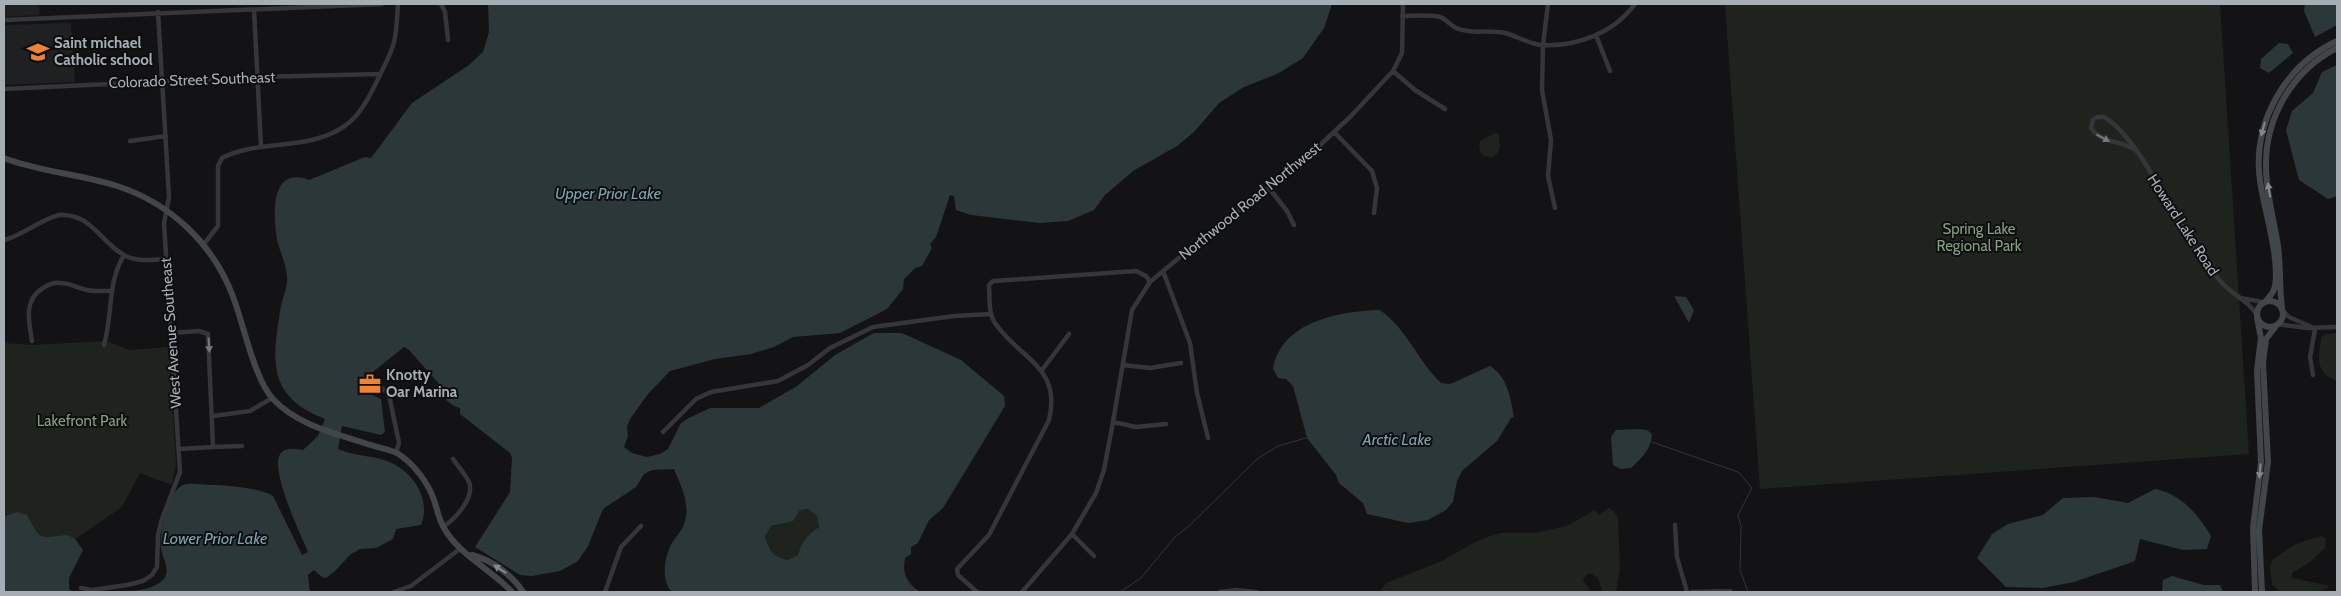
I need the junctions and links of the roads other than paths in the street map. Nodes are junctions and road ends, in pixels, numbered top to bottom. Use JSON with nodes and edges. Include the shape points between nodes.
{"nodes":[{"id":1,"x":193,"y":4,"type":"edge"},
{"id":2,"x":382,"y":4,"type":"edge"},
{"id":3,"x":398,"y":4,"type":"edge"},
{"id":4,"x":441,"y":4,"type":"edge"},
{"id":5,"x":1403,"y":4,"type":"edge"},
{"id":6,"x":1548,"y":4,"type":"edge"},
{"id":7,"x":1635,"y":4,"type":"edge"},
{"id":8,"x":194,"y":10,"type":"junction"},
{"id":9,"x":254,"y":10,"type":"junction"},
{"id":10,"x":158,"y":12,"type":"junction"},
{"id":11,"x":1402,"y":16,"type":"junction"},
{"id":12,"x":4,"y":20,"type":"edge"},
{"id":13,"x":1596,"y":35,"type":"junction"},
{"id":14,"x":448,"y":40,"type":"dead end"},
{"id":15,"x":2337,"y":40,"type":"edge"},
{"id":16,"x":1543,"y":45,"type":"junction"},
{"id":17,"x":2337,"y":48,"type":"edge"},
{"id":18,"x":1393,"y":71,"type":"junction"},
{"id":19,"x":1610,"y":71,"type":"dead end"},
{"id":20,"x":380,"y":74,"type":"junction"},
{"id":21,"x":258,"y":77,"type":"junction"},
{"id":22,"x":163,"y":81,"type":"junction"},
{"id":23,"x":4,"y":89,"type":"edge"},
{"id":24,"x":1445,"y":109,"type":"dead end"},
{"id":25,"x":1334,"y":132,"type":"junction"},
{"id":26,"x":166,"y":136,"type":"junction"},
{"id":27,"x":130,"y":141,"type":"dead end"},
{"id":28,"x":260,"y":147,"type":"junction"},
{"id":29,"x":2135,"y":150,"type":"junction"},
{"id":30,"x":4,"y":158,"type":"edge"},
{"id":31,"x":4,"y":162,"type":"edge"},
{"id":32,"x":17,"y":163,"type":"junction"},
{"id":33,"x":1269,"y":188,"type":"junction"},
{"id":34,"x":1555,"y":208,"type":"dead end"},
{"id":35,"x":167,"y":210,"type":"junction"},
{"id":36,"x":1374,"y":213,"type":"dead end"},
{"id":37,"x":1294,"y":225,"type":"dead end"},
{"id":38,"x":4,"y":240,"type":"edge"},
{"id":39,"x":204,"y":244,"type":"junction"},
{"id":40,"x":124,"y":255,"type":"junction"},
{"id":41,"x":166,"y":259,"type":"junction"},
{"id":42,"x":1164,"y":271,"type":"junction"},
{"id":43,"x":1150,"y":282,"type":"junction"},
{"id":44,"x":111,"y":291,"type":"junction"},
{"id":45,"x":2236,"y":297,"type":"junction"},
{"id":46,"x":2264,"y":302,"type":"junction"},
{"id":47,"x":2282,"y":309,"type":"junction"},
{"id":48,"x":991,"y":314,"type":"junction"},
{"id":49,"x":2257,"y":317,"type":"junction"},
{"id":50,"x":2277,"y":325,"type":"junction"},
{"id":51,"x":2337,"y":327,"type":"edge"},
{"id":52,"x":2315,"y":329,"type":"junction"},
{"id":53,"x":171,"y":333,"type":"junction"},
{"id":54,"x":1069,"y":334,"type":"dead end"},
{"id":55,"x":32,"y":341,"type":"dead end"},
{"id":56,"x":104,"y":345,"type":"dead end"},
{"id":57,"x":1181,"y":363,"type":"dead end"},
{"id":58,"x":1123,"y":364,"type":"junction"},
{"id":59,"x":1042,"y":370,"type":"junction"},
{"id":60,"x":2313,"y":376,"type":"dead end"},
{"id":61,"x":381,"y":387,"type":"dead end"},
{"id":62,"x":272,"y":398,"type":"junction"},
{"id":63,"x":213,"y":416,"type":"junction"},
{"id":64,"x":1113,"y":422,"type":"junction"},
{"id":65,"x":1166,"y":424,"type":"dead end"},
{"id":66,"x":663,"y":432,"type":"dead end"},
{"id":67,"x":1208,"y":438,"type":"dead end"},
{"id":68,"x":242,"y":446,"type":"dead end"},
{"id":69,"x":213,"y":447,"type":"junction"},
{"id":70,"x":179,"y":449,"type":"junction"},
{"id":71,"x":396,"y":453,"type":"junction"},
{"id":72,"x":453,"y":459,"type":"dead end"},
{"id":73,"x":1675,"y":525,"type":"dead end"},
{"id":74,"x":442,"y":526,"type":"junction"},
{"id":75,"x":641,"y":526,"type":"dead end"},
{"id":76,"x":1072,"y":534,"type":"junction"},
{"id":77,"x":461,"y":548,"type":"junction"},
{"id":78,"x":470,"y":555,"type":"junction"},
{"id":79,"x":1094,"y":556,"type":"dead end"},
{"id":80,"x":81,"y":588,"type":"dead end"},
{"id":81,"x":1730,"y":591,"type":"dead end"},
{"id":82,"x":394,"y":592,"type":"edge"},
{"id":83,"x":512,"y":592,"type":"edge"},
{"id":84,"x":523,"y":592,"type":"edge"},
{"id":85,"x":605,"y":592,"type":"edge"},
{"id":86,"x":977,"y":592,"type":"edge"},
{"id":87,"x":1022,"y":592,"type":"edge"},
{"id":88,"x":1220,"y":592,"type":"edge"},
{"id":89,"x":1256,"y":592,"type":"edge"},
{"id":90,"x":1687,"y":592,"type":"edge"},
{"id":91,"x":1692,"y":592,"type":"edge"},
{"id":92,"x":2255,"y":592,"type":"edge"},
{"id":93,"x":2262,"y":592,"type":"edge"}],
"edges":[{"from":1,"to":8,"type":"street"},
{"from":2,"to":9,"type":"street"},
{"from":3,"to":20,"type":"street","via":[[395,41]]},
{"from":4,"to":14,"type":"street"},
{"from":5,"to":11,"type":"street","name":"Northwood Road Northwest"},
{"from":6,"to":16,"type":"street"},
{"from":7,"to":13,"type":"street","via":[[1612,27]]},
{"from":8,"to":9,"type":"street"},
{"from":8,"to":10,"type":"street"},
{"from":9,"to":21,"type":"street"},
{"from":10,"to":12,"type":"street"},
{"from":10,"to":22,"type":"street","name":"West Avenue Southeast"},
{"from":11,"to":16,"type":"street","via":[[1440,17],[1456,28],[1505,33]]},
{"from":11,"to":18,"type":"street","name":"Northwood Road Northwest","via":[[1402,53]]},
{"from":13,"to":16,"type":"street","via":[[1575,42]]},
{"from":13,"to":19,"type":"street"},
{"from":15,"to":46,"type":"street","one_way":true,"via":[[2312,55],[2286,82],[2273,102],[2263,128],[2259,175],[2276,280],[2273,293]]},
{"from":16,"to":34,"type":"street","via":[[1542,90],[1551,140],[1548,176]]},
{"from":47,"to":17,"type":"street","one_way":true,"via":[[2278,248],[2266,171],[2268,138],[2275,115],[2291,87],[2308,68]]},
{"from":18,"to":24,"type":"street"},
{"from":18,"to":25,"type":"street","name":"Northwood Road Northwest"},
{"from":20,"to":21,"type":"street","name":"Colorado Street Southeast"},
{"from":20,"to":28,"type":"street","via":[[363,110],[334,132],[313,139]]},
{"from":21,"to":22,"type":"street","name":"Colorado Street Southeast"},
{"from":21,"to":28,"type":"street"},
{"from":22,"to":23,"type":"street","name":"Colorado Street Southeast"},
{"from":22,"to":26,"type":"street","name":"West Avenue Southeast"},
{"from":25,"to":33,"type":"street","name":"Northwood Road Northwest"},
{"from":25,"to":36,"type":"street","via":[[1372,171],[1377,188]]},
{"from":26,"to":27,"type":"street"},
{"from":26,"to":35,"type":"street","name":"West Avenue Southeast"},
{"from":28,"to":39,"type":"street","via":[[222,158],[218,166],[218,226]]},
{"from":29,"to":29,"type":"street","name":"Howard Lake Road","one_way":true,"via":[[2114,123],[2104,116],[2092,120],[2091,128],[2096,134]]},
{"from":29,"to":45,"type":"street","name":"Howard Lake Road","via":[[2198,252]]},
{"from":30,"to":32,"type":"street"},
{"from":31,"to":32,"type":"street"},
{"from":32,"to":35,"type":"street","via":[[118,186]]},
{"from":33,"to":37,"type":"street"},
{"from":33,"to":42,"type":"street","name":"Northwood Road Northwest"},
{"from":35,"to":39,"type":"street"},
{"from":35,"to":41,"type":"street","name":"West Avenue Southeast","via":[[164,223]]},
{"from":38,"to":40,"type":"street","via":[[17,237],[58,215],[75,216],[88,222]]},
{"from":39,"to":62,"type":"street","via":[[232,294],[258,370]]},
{"from":40,"to":41,"type":"street","via":[[139,259]]},
{"from":40,"to":44,"type":"street"},
{"from":41,"to":53,"type":"street","name":"West Avenue Southeast"},
{"from":42,"to":43,"type":"street","name":"Northwood Road Northwest"},
{"from":42,"to":67,"type":"street","via":[[1190,343]]},
{"from":43,"to":48,"type":"street","via":[[1136,271],[993,281],[989,285]]},
{"from":43,"to":58,"type":"street","name":"Northwood Road Northwest","via":[[1132,310]]},
{"from":44,"to":55,"type":"street","via":[[84,290],[59,282],[37,292],[28,316]]},
{"from":44,"to":56,"type":"street","via":[[109,329]]},
{"from":45,"to":46,"type":"street"},
{"from":45,"to":49,"type":"street","name":"Howard Lake Road","via":[[2251,307]]},
{"from":46,"to":47,"type":"street","via":[[2273,301]]},
{"from":46,"to":49,"type":"street","via":[[2258,308]]},
{"from":47,"to":50,"type":"street","via":[[2282,320]]},
{"from":47,"to":52,"type":"street","via":[[2290,318]]},
{"from":48,"to":59,"type":"street","via":[[996,324]]},
{"from":48,"to":66,"type":"street","via":[[873,327],[830,348],[808,365],[778,381],[711,392],[696,399]]},
{"from":49,"to":50,"type":"street","via":[[2264,325]]},
{"from":49,"to":92,"type":"street","one_way":true,"via":[[2261,338],[2257,370],[2261,462],[2253,528]]},
{"from":50,"to":52,"type":"street"},
{"from":50,"to":93,"type":"street","via":[[2266,339],[2263,356],[2268,462],[2259,530]]},
{"from":51,"to":52,"type":"street"},
{"from":52,"to":60,"type":"street","via":[[2310,357]]},
{"from":53,"to":63,"type":"street","one_way":true,"via":[[205,331],[208,334]]},
{"from":53,"to":70,"type":"street","name":"West Avenue Southeast"},
{"from":54,"to":59,"type":"street"},
{"from":57,"to":58,"type":"street","via":[[1150,368]]},
{"from":58,"to":64,"type":"street","name":"Northwood Road Northwest"},
{"from":59,"to":86,"type":"street","via":[[1053,405],[1049,420],[989,536],[957,569],[958,575]]},
{"from":61,"to":71,"type":"street","via":[[389,395],[399,443]]},
{"from":62,"to":63,"type":"street","via":[[241,413]]},
{"from":62,"to":71,"type":"street","via":[[290,414],[312,425]]},
{"from":63,"to":69,"type":"street"},
{"from":64,"to":65,"type":"street","via":[[1136,427]]},
{"from":64,"to":76,"type":"street","name":"Northwood Road Northwest","via":[[1096,493]]},
{"from":68,"to":69,"type":"street"},
{"from":69,"to":70,"type":"street"},
{"from":70,"to":80,"type":"street","name":"West Avenue Southeast","via":[[180,472],[160,527],[157,566],[152,575],[128,585],[92,590]]},
{"from":71,"to":74,"type":"street","via":[[427,485]]},
{"from":72,"to":74,"type":"street","via":[[469,483],[468,495],[451,522]]},
{"from":73,"to":90,"type":"street","via":[[1677,557]]},
{"from":74,"to":77,"type":"street"},
{"from":75,"to":85,"type":"street","via":[[621,547]]},
{"from":76,"to":79,"type":"street"},
{"from":76,"to":87,"type":"street","name":"Northwood Road Northwest"},
{"from":77,"to":78,"type":"street"},
{"from":77,"to":82,"type":"street","via":[[411,586]]},
{"from":78,"to":83,"type":"street"},
{"from":84,"to":78,"type":"street","one_way":true,"via":[[504,572],[480,557]]},
{"from":81,"to":91,"type":"street"},
{"from":88,"to":89,"type":"street"}]}
